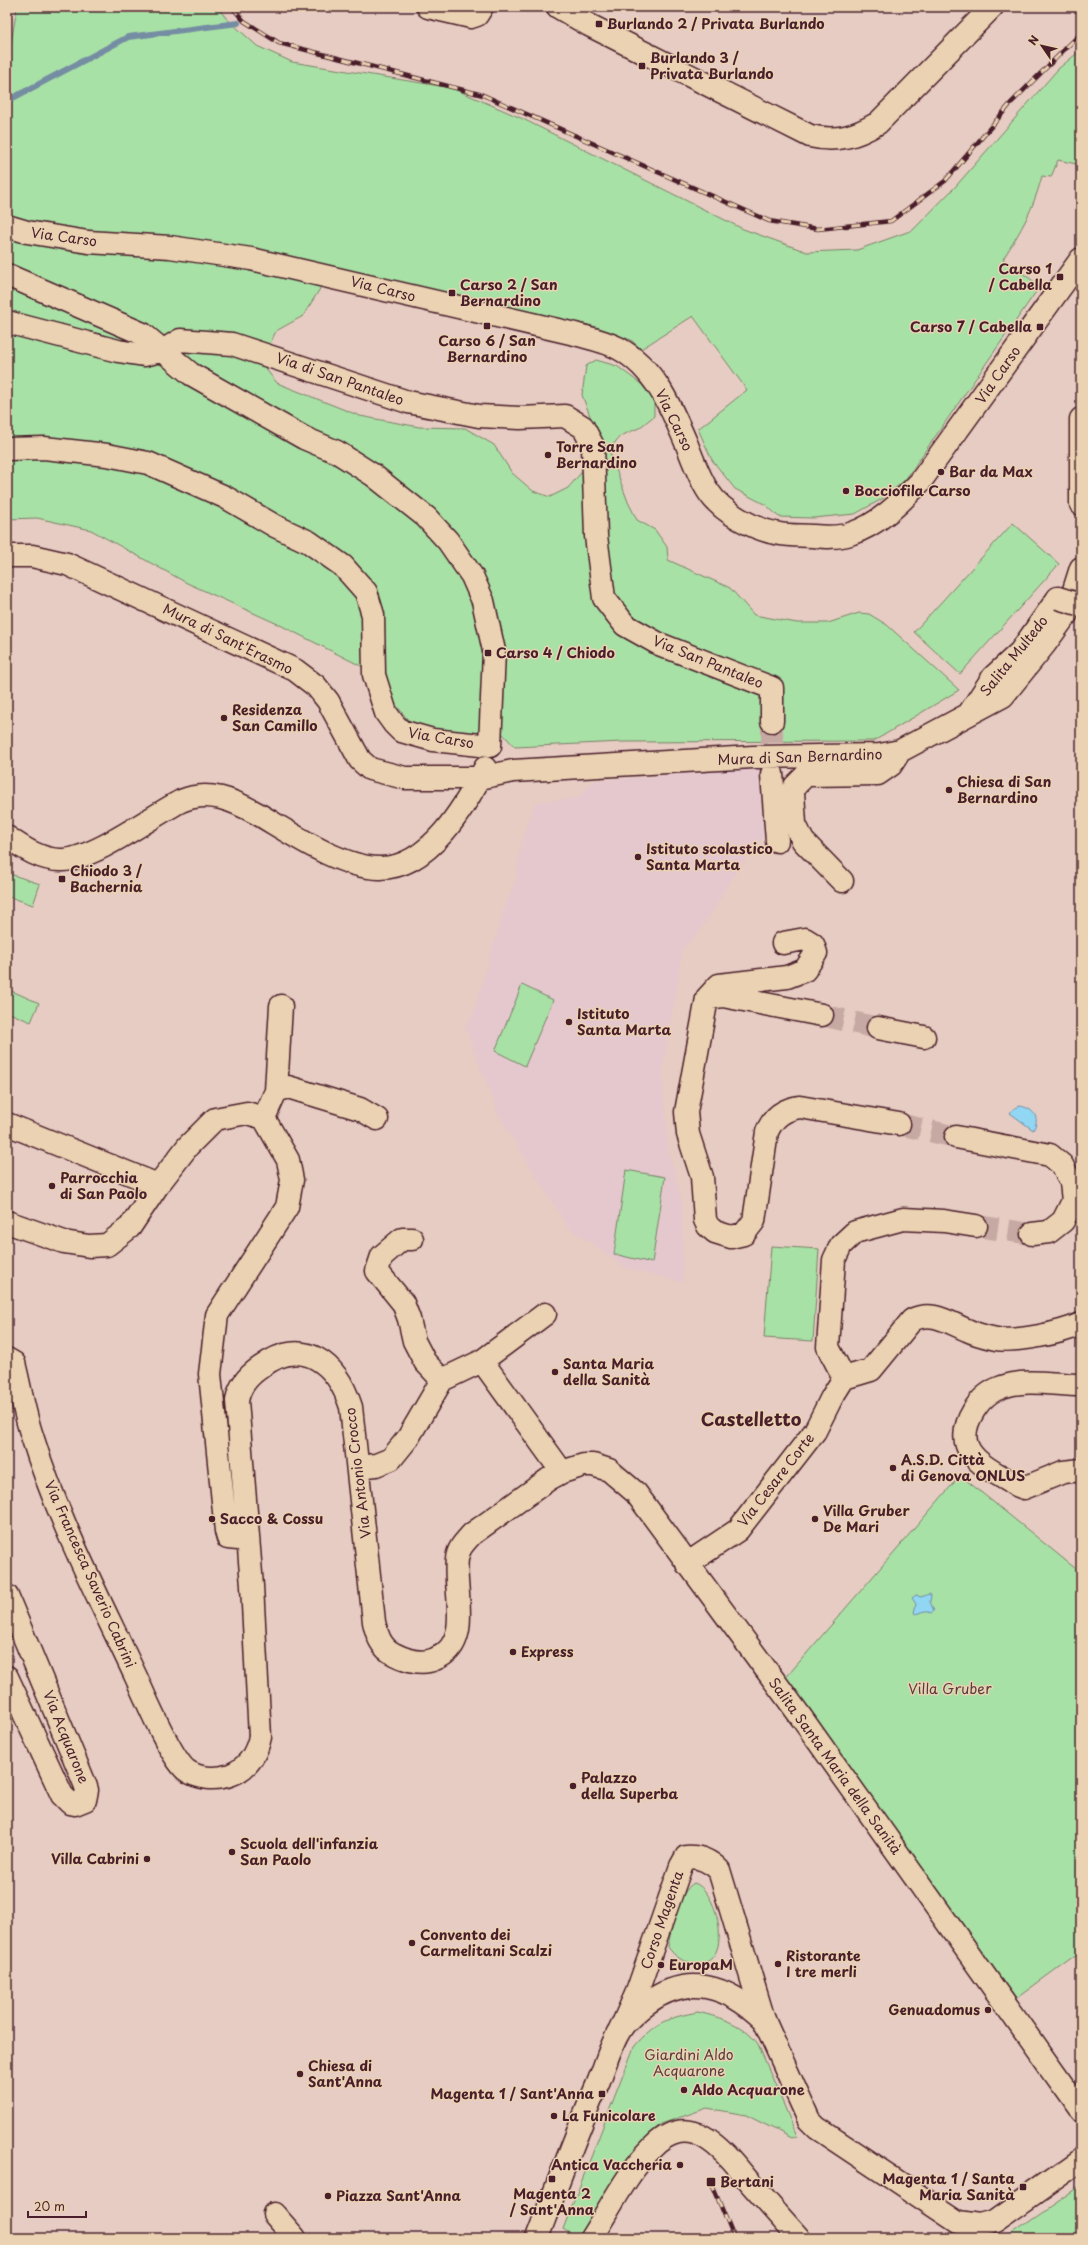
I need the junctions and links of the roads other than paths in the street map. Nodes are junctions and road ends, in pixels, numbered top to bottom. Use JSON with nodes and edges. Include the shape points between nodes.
{"nodes":[{"id":1,"x":428,"y":7,"type":"edge"},
{"id":2,"x":482,"y":7,"type":"edge"},
{"id":3,"x":558,"y":7,"type":"edge"},
{"id":4,"x":992,"y":7,"type":"edge"},
{"id":5,"x":7,"y":226,"type":"edge"},
{"id":6,"x":1081,"y":259,"type":"edge"},
{"id":7,"x":7,"y":274,"type":"edge"},
{"id":8,"x":7,"y":322,"type":"edge"},
{"id":9,"x":164,"y":350,"type":"junction"},
{"id":10,"x":520,"y":418,"type":"joint"},
{"id":11,"x":1081,"y":419,"type":"edge"},
{"id":12,"x":7,"y":449,"type":"edge"},
{"id":13,"x":1081,"y":504,"type":"edge"},
{"id":14,"x":7,"y":556,"type":"edge"},
{"id":15,"x":1081,"y":568,"type":"edge"},
{"id":16,"x":1081,"y":605,"type":"edge"},
{"id":17,"x":969,"y":713,"type":"junction"},
{"id":18,"x":772,"y":721,"type":"tunnel mouth"},
{"id":19,"x":490,"y":746,"type":"junction"},
{"id":20,"x":900,"y":751,"type":"junction"},
{"id":21,"x":772,"y":774,"type":"tunnel mouth"},
{"id":22,"x":480,"y":778,"type":"junction"},
{"id":23,"x":795,"y":824,"type":"junction"},
{"id":24,"x":7,"y":837,"type":"edge"},
{"id":25,"x":842,"y":881,"type":"dead end"},
{"id":26,"x":783,"y":942,"type":"dead end"},
{"id":27,"x":707,"y":998,"type":"junction"},
{"id":28,"x":281,"y":1006,"type":"dead end"},
{"id":29,"x":822,"y":1015,"type":"tunnel mouth"},
{"id":30,"x":878,"y":1028,"type":"tunnel mouth"},
{"id":31,"x":924,"y":1037,"type":"dead end"},
{"id":32,"x":276,"y":1091,"type":"junction"},
{"id":33,"x":264,"y":1118,"type":"junction"},
{"id":34,"x":377,"y":1118,"type":"dead end"},
{"id":35,"x":7,"y":1124,"type":"edge"},
{"id":36,"x":899,"y":1124,"type":"tunnel mouth"},
{"id":37,"x":956,"y":1137,"type":"tunnel mouth"},
{"id":38,"x":158,"y":1185,"type":"junction"},
{"id":39,"x":7,"y":1222,"type":"edge"},
{"id":40,"x":976,"y":1226,"type":"tunnel mouth"},
{"id":41,"x":1032,"y":1234,"type":"tunnel mouth"},
{"id":42,"x":412,"y":1239,"type":"dead end"},
{"id":43,"x":545,"y":1314,"type":"dead end"},
{"id":44,"x":1081,"y":1324,"type":"edge"},
{"id":45,"x":7,"y":1359,"type":"edge"},
{"id":46,"x":482,"y":1361,"type":"junction"},
{"id":47,"x":844,"y":1378,"type":"junction"},
{"id":48,"x":442,"y":1380,"type":"junction"},
{"id":49,"x":1081,"y":1384,"type":"edge"},
{"id":50,"x":358,"y":1467,"type":"junction"},
{"id":51,"x":1081,"y":1470,"type":"edge"},
{"id":52,"x":562,"y":1472,"type":"junction"},
{"id":53,"x":248,"y":1540,"type":"junction"},
{"id":54,"x":687,"y":1564,"type":"junction"},
{"id":55,"x":7,"y":1596,"type":"edge"},
{"id":56,"x":7,"y":1677,"type":"edge"},
{"id":57,"x":200,"y":1777,"type":"joint"},
{"id":58,"x":764,"y":2020,"type":"junction"},
{"id":59,"x":620,"y":2030,"type":"junction"},
{"id":60,"x":1081,"y":2111,"type":"edge"},
{"id":61,"x":1081,"y":2160,"type":"edge"},
{"id":62,"x":274,"y":2214,"type":"dead end"},
{"id":63,"x":295,"y":2238,"type":"edge"},
{"id":64,"x":537,"y":2238,"type":"edge"},
{"id":65,"x":591,"y":2238,"type":"edge"},
{"id":66,"x":799,"y":2238,"type":"edge"}],
"edges":[{"from":1,"to":2,"type":"street","via":[[471,17],[477,15]]},
{"from":3,"to":4,"type":"street","via":[[589,26],[810,136],[829,140],[854,135],[878,123]]},
{"from":5,"to":6,"type":"street","name":"Via Carso","via":[[27,232],[88,242],[170,247],[251,259],[604,342],[631,356],[656,382],[708,491],[724,508],[740,518],[780,534],[822,536],[849,535],[868,526],[887,513],[920,482]]},
{"from":7,"to":9,"type":"street","name":"Via Carso","via":[[143,334]]},
{"from":8,"to":9,"type":"street","via":[[144,356]]},
{"from":9,"to":10,"type":"street","name":"Via di San Pantaleo","via":[[180,340],[232,344],[408,402],[479,416]]},
{"from":9,"to":19,"type":"street","name":"Via Carso","via":[[191,374],[304,438],[337,452],[373,475],[426,517],[448,541],[472,576],[480,595],[494,651]]},
{"from":10,"to":18,"type":"street","name":"Via San Pantaleo","via":[[565,416],[584,427],[593,446],[596,536],[604,598],[625,625],[659,644],[772,688]]},
{"from":11,"to":13,"type":"street"},
{"from":12,"to":19,"type":"street","name":"Via Carso","via":[[44,448],[107,455],[148,463],[225,497],[309,542],[343,566],[366,592],[374,615],[374,675],[386,713],[394,724],[401,731],[433,740]]},
{"from":14,"to":22,"type":"street","name":"Mura di Sant'Erasmo","via":[[32,556],[73,567],[295,670],[316,686],[328,701],[360,760],[370,769],[405,778]]},
{"from":15,"to":17,"type":"street","name":"Mura di San Bernardino","via":[[1066,615],[1045,644],[1003,696]]},
{"from":16,"to":17,"type":"street","name":"Salita Multedo","bridge":true,"via":[[1058,598],[1020,652],[993,677]]},
{"from":17,"to":20,"type":"street","name":"Mura di San Bernardino"},
{"from":19,"to":22,"type":"street","via":[[486,766]]},
{"from":20,"to":22,"type":"street","name":"Mura di San Bernardino","via":[[880,755],[753,757],[513,771]]},
{"from":20,"to":23,"type":"street","via":[[891,765],[878,774],[806,775],[800,779],[793,792]]},
{"from":21,"to":23,"type":"street","via":[[777,841]]},
{"from":22,"to":24,"type":"street","via":[[433,845],[422,854],[400,864],[381,868],[344,860],[242,805],[219,796],[189,797],[99,848],[72,859],[43,857],[25,850]]},
{"from":23,"to":25,"type":"street","via":[[803,841]]},
{"from":26,"to":27,"type":"street","via":[[805,938],[813,944],[816,953],[805,970],[787,978],[719,985]]},
{"from":27,"to":29,"type":"street","via":[[723,996]]},
{"from":27,"to":36,"type":"street","via":[[686,1112],[688,1134],[702,1177],[705,1220],[715,1232],[738,1236],[744,1234],[754,1221],[767,1132],[770,1124],[784,1111],[800,1107]]},
{"from":28,"to":32,"type":"street"},
{"from":30,"to":31,"type":"street"},
{"from":32,"to":33,"type":"street"},
{"from":32,"to":34,"type":"street","via":[[288,1087],[360,1109]]},
{"from":33,"to":38,"type":"street","via":[[247,1113],[215,1119],[188,1146]]},
{"from":33,"to":53,"type":"street","via":[[288,1160],[292,1180],[287,1207],[217,1315],[210,1374],[226,1531],[228,1538]]},
{"from":35,"to":38,"type":"street"},
{"from":37,"to":41,"type":"street","via":[[1050,1155],[1062,1165],[1071,1182],[1073,1201],[1064,1221],[1049,1232]]},
{"from":38,"to":39,"type":"street","via":[[130,1227],[108,1244],[89,1246],[64,1242]]},
{"from":40,"to":47,"type":"street","via":[[903,1219],[855,1232],[841,1245],[834,1260],[828,1347]]},
{"from":42,"to":48,"type":"street","via":[[402,1239],[382,1256],[377,1271],[403,1303],[414,1341],[425,1362]]},
{"from":43,"to":46,"type":"street"},
{"from":44,"to":47,"type":"street","via":[[1052,1334],[997,1339],[967,1331],[948,1320],[920,1316],[905,1327],[871,1370]]},
{"from":45,"to":57,"type":"street","name":"Via Francesca Saverio Cabrini","via":[[14,1363],[31,1436],[66,1526],[160,1726],[183,1767]]},
{"from":46,"to":48,"type":"street"},
{"from":46,"to":52,"type":"street"},
{"from":47,"to":54,"type":"street","name":"Via Cesare Corte","via":[[815,1431],[738,1530]]},
{"from":48,"to":50,"type":"street","via":[[408,1438],[390,1459],[376,1465]]},
{"from":49,"to":51,"type":"street","via":[[1020,1382],[993,1390],[971,1415],[965,1428],[965,1439],[974,1458],[1024,1488],[1063,1472]]},
{"from":50,"to":52,"type":"street","name":"Via Antonio Crocco","via":[[377,1635],[389,1652],[418,1662],[437,1659],[449,1651],[457,1640],[459,1621],[456,1568],[460,1547],[472,1534]]},
{"from":50,"to":53,"type":"street","name":"Via Antonio Crocco","via":[[352,1407],[337,1376],[320,1359],[308,1354],[295,1352],[271,1359],[246,1381],[239,1390],[237,1401]]},
{"from":52,"to":54,"type":"street","name":"Salita Santa Maria della Sanità","via":[[584,1465],[609,1470],[636,1493]]},
{"from":53,"to":57,"type":"street","name":"Via Antonio Crocco","via":[[260,1737],[251,1760],[238,1771],[224,1777]]},
{"from":54,"to":60,"type":"street","name":"Salita Santa Maria della Sanità","via":[[800,1717]]},
{"from":55,"to":56,"type":"street","name":"Via Acquarone","via":[[86,1784],[85,1800],[70,1803],[62,1795]]},
{"from":58,"to":59,"type":"street","name":"Corso Magenta","via":[[745,2003],[720,1990],[701,1986],[685,1987],[671,1990],[655,1998],[632,2015]]},
{"from":58,"to":59,"type":"street","name":"Corso Magenta","via":[[719,1870],[700,1857],[686,1857],[637,1992]]},
{"from":58,"to":61,"type":"street","name":"Corso Magenta","via":[[810,2120],[817,2128],[958,2222],[980,2225],[995,2221]]},
{"from":59,"to":64,"type":"street","name":"Corso Magenta"},
{"from":62,"to":63,"type":"street"},
{"from":65,"to":66,"type":"street","via":[[630,2176],[653,2147],[662,2139],[687,2131],[706,2138],[725,2152]]}]}
